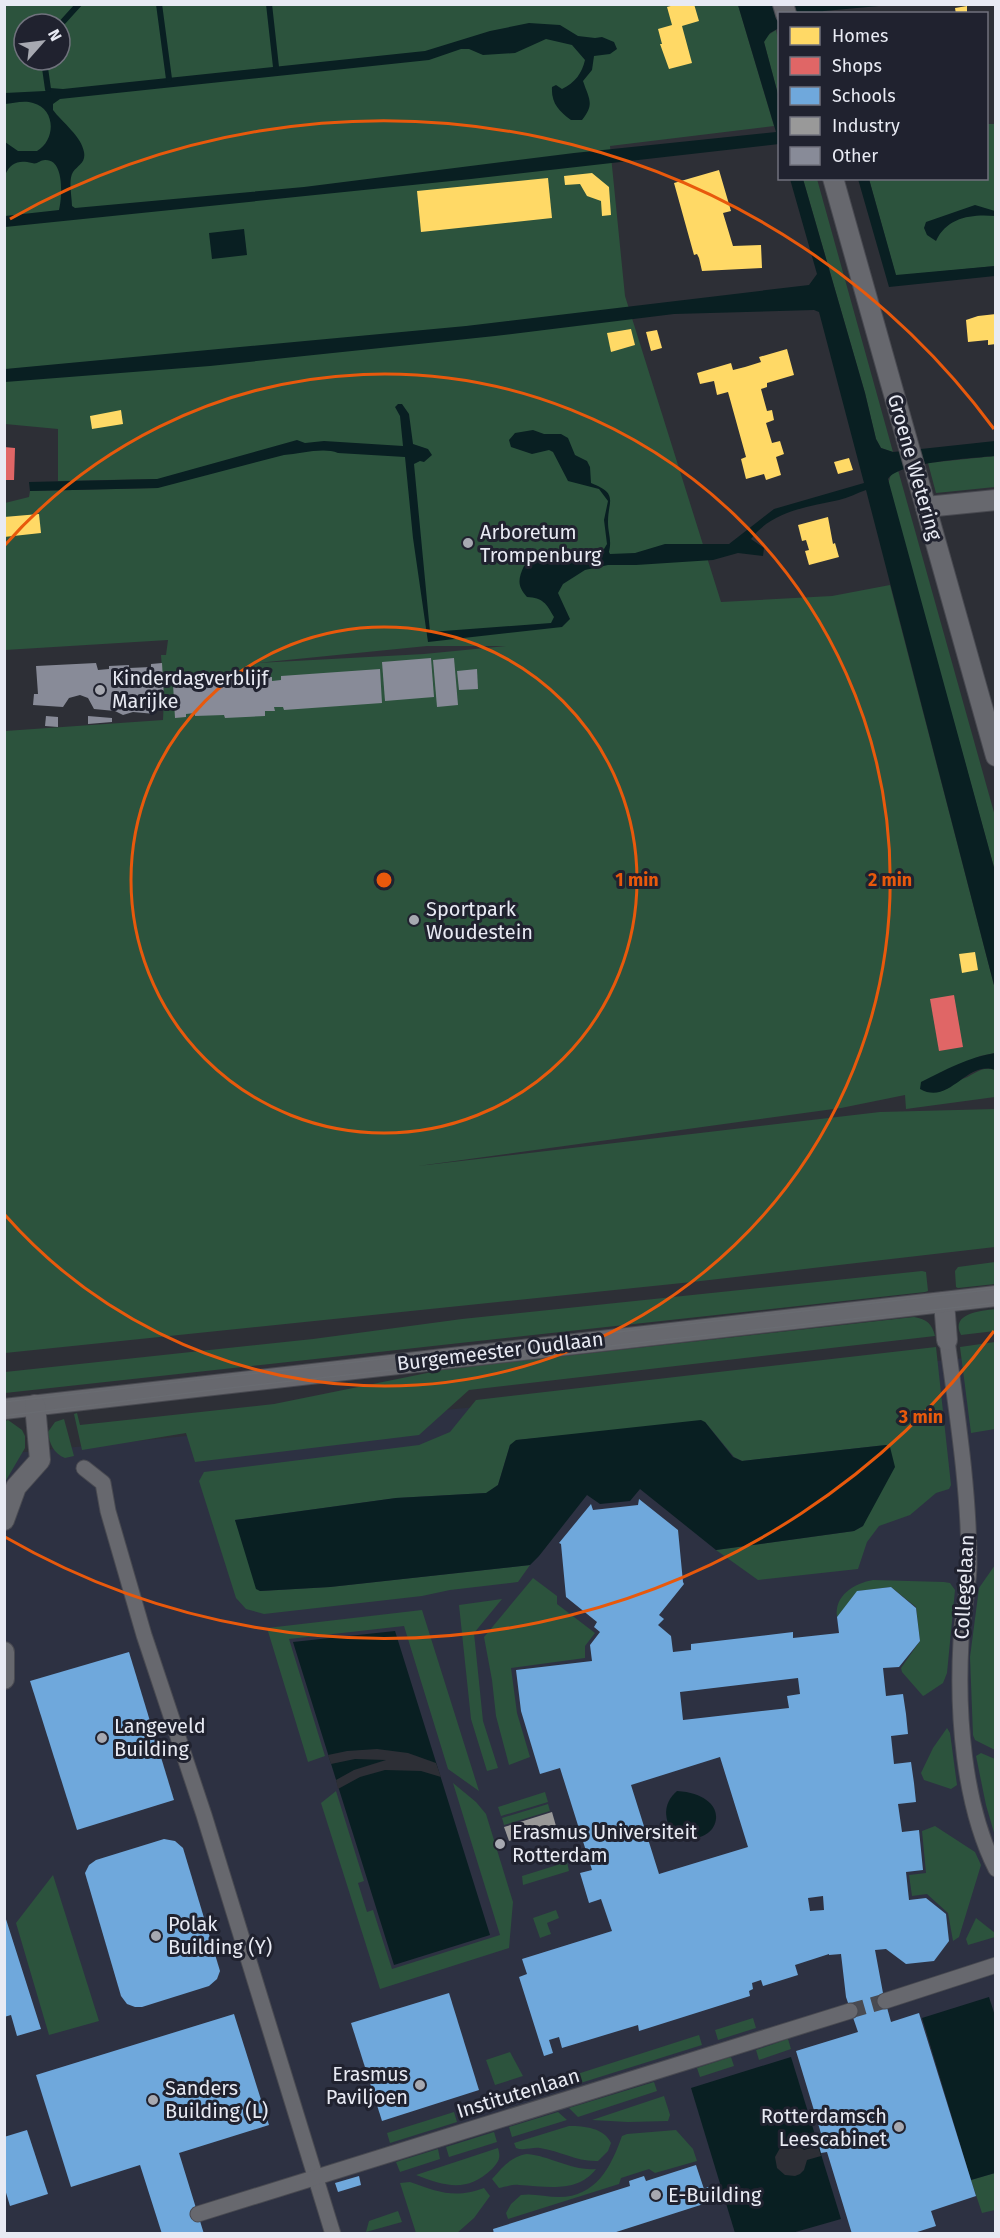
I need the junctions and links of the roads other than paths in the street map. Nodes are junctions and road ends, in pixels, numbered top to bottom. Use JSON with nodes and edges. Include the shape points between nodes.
{"nodes":[{"id":1,"x":834,"y":180,"type":"edge"},
{"id":2,"x":996,"y":500,"type":"edge"},
{"id":3,"x":926,"y":507,"type":"junction"},
{"id":4,"x":996,"y":756,"type":"edge"},
{"id":5,"x":996,"y":1296,"type":"edge"},
{"id":6,"x":944,"y":1302,"type":"junction"},
{"id":7,"x":947,"y":1341,"type":"joint"},
{"id":8,"x":35,"y":1406,"type":"junction"},
{"id":9,"x":4,"y":1409,"type":"edge"},
{"id":10,"x":84,"y":1468,"type":"dead end"},
{"id":11,"x":4,"y":1520,"type":"edge"},
{"id":12,"x":4,"y":1652,"type":"edge"},
{"id":13,"x":4,"y":1679,"type":"edge"},
{"id":14,"x":996,"y":1869,"type":"edge"},
{"id":15,"x":996,"y":1965,"type":"edge"},
{"id":16,"x":885,"y":2001,"type":"tunnel mouth"},
{"id":17,"x":850,"y":2011,"type":"tunnel mouth"},
{"id":18,"x":316,"y":2178,"type":"junction"},
{"id":19,"x":198,"y":2214,"type":"dead end"},
{"id":20,"x":333,"y":2234,"type":"edge"}],
"edges":[{"from":1,"to":3,"type":"street","name":"Groene Wetering"},
{"from":2,"to":3,"type":"street"},
{"from":3,"to":4,"type":"street","name":"Groene Wetering"},
{"from":5,"to":6,"type":"street","name":"Burgemeester Oudlaan"},
{"from":6,"to":7,"type":"street","name":"Collegelaan"},
{"from":6,"to":8,"type":"street","name":"Burgemeester Oudlaan"},
{"from":7,"to":14,"type":"street","name":"Collegelaan","via":[[964,1468],[969,1541],[961,1638],[961,1710],[970,1786],[981,1833]]},
{"from":8,"to":9,"type":"street","name":"Burgemeester Oudlaan"},
{"from":8,"to":11,"type":"street","via":[[40,1460],[16,1487]]},
{"from":10,"to":18,"type":"street","via":[[104,1483],[108,1511],[144,1635]]},
{"from":12,"to":13,"type":"street"},
{"from":15,"to":16,"type":"street"},
{"from":17,"to":18,"type":"street","name":"Institutenlaan"},
{"from":18,"to":19,"type":"street","name":"Institutenlaan"},
{"from":18,"to":20,"type":"street"}]}
